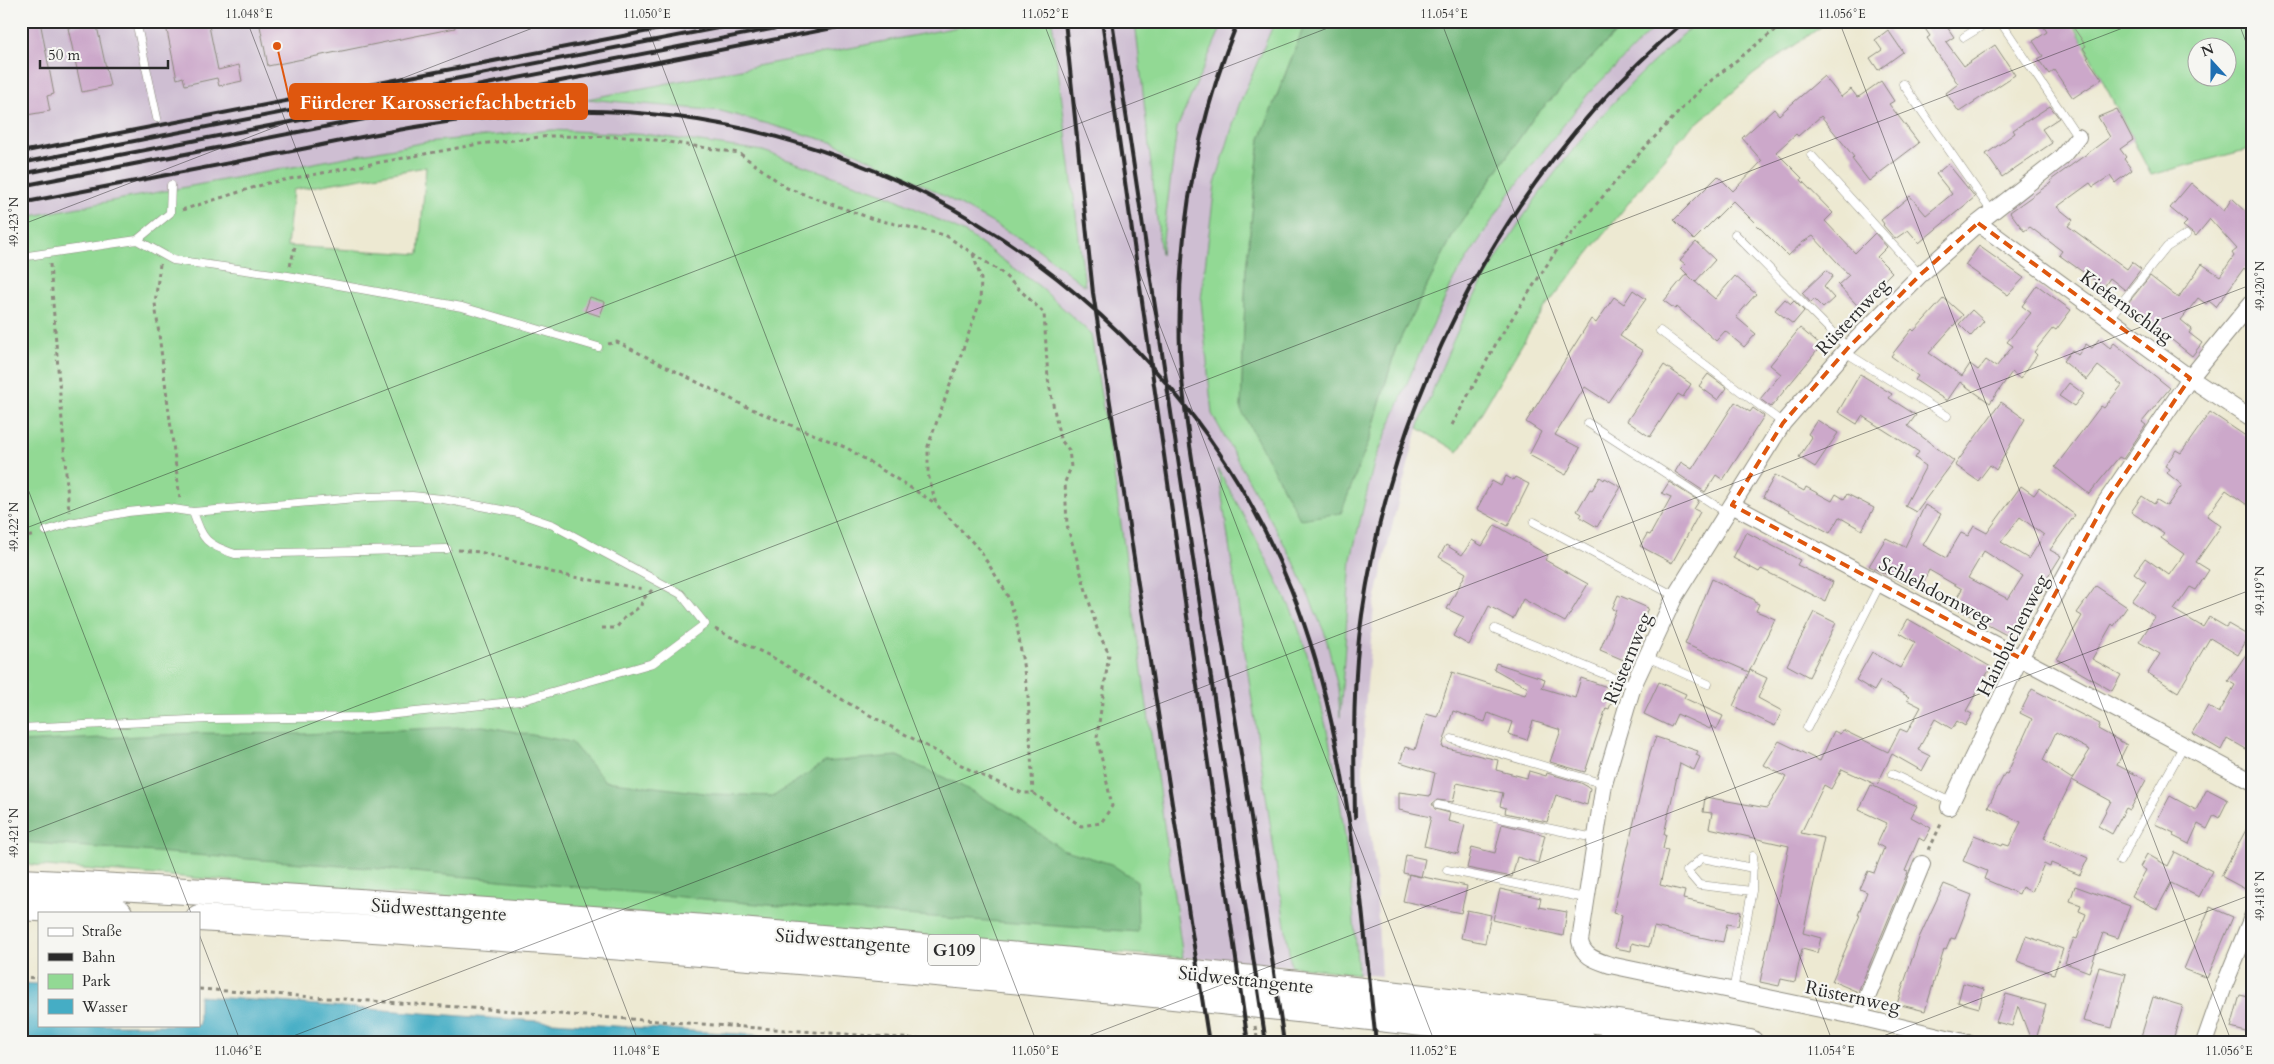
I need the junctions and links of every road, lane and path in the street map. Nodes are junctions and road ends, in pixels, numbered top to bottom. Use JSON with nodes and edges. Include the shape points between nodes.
{"nodes":[{"id":1,"x":136,"y":21,"type":"edge"},
{"id":2,"x":1786,"y":21,"type":"edge"},
{"id":3,"x":1990,"y":21,"type":"edge"},
{"id":4,"x":2000,"y":21,"type":"edge"},
{"id":5,"x":1964,"y":37,"type":"dead end"},
{"id":6,"x":1903,"y":84,"type":"dead end"},
{"id":7,"x":157,"y":118,"type":"dead end"},
{"id":8,"x":2078,"y":136,"type":"joint"},
{"id":9,"x":1811,"y":155,"type":"dead end"},
{"id":10,"x":171,"y":185,"type":"dead end"},
{"id":11,"x":1992,"y":212,"type":"junction"},
{"id":12,"x":170,"y":213,"type":"junction"},
{"id":13,"x":1978,"y":223,"type":"junction"},
{"id":14,"x":1735,"y":234,"type":"dead end"},
{"id":15,"x":2186,"y":235,"type":"dead end"},
{"id":16,"x":137,"y":240,"type":"junction"},
{"id":17,"x":295,"y":247,"type":"dead end"},
{"id":18,"x":50,"y":253,"type":"junction"},
{"id":19,"x":972,"y":253,"type":"junction"},
{"id":20,"x":162,"y":254,"type":"junction"},
{"id":21,"x":21,"y":257,"type":"edge"},
{"id":22,"x":1920,"y":275,"type":"junction"},
{"id":23,"x":288,"y":276,"type":"junction"},
{"id":24,"x":2253,"y":300,"type":"edge"},
{"id":25,"x":2109,"y":318,"type":"junction"},
{"id":26,"x":1660,"y":331,"type":"dead end"},
{"id":27,"x":598,"y":347,"type":"joint"},
{"id":28,"x":1846,"y":350,"type":"junction"},
{"id":29,"x":2190,"y":378,"type":"junction"},
{"id":30,"x":1947,"y":416,"type":"dead end"},
{"id":31,"x":2253,"y":420,"type":"edge"},
{"id":32,"x":1588,"y":423,"type":"dead end"},
{"id":33,"x":1783,"y":423,"type":"junction"},
{"id":34,"x":1452,"y":425,"type":"dead end"},
{"id":35,"x":936,"y":504,"type":"junction"},
{"id":36,"x":1730,"y":509,"type":"junction"},
{"id":37,"x":182,"y":510,"type":"junction"},
{"id":38,"x":193,"y":512,"type":"junction"},
{"id":39,"x":70,"y":522,"type":"junction"},
{"id":40,"x":1534,"y":522,"type":"dead end"},
{"id":41,"x":46,"y":531,"type":"dead end"},
{"id":42,"x":446,"y":549,"type":"joint"},
{"id":43,"x":663,"y":583,"type":"junction"},
{"id":44,"x":1880,"y":584,"type":"junction"},
{"id":45,"x":651,"y":590,"type":"junction"},
{"id":46,"x":1675,"y":596,"type":"junction"},
{"id":47,"x":705,"y":624,"type":"junction"},
{"id":48,"x":602,"y":628,"type":"dead end"},
{"id":49,"x":1496,"y":629,"type":"dead end"},
{"id":50,"x":1647,"y":657,"type":"junction"},
{"id":51,"x":2020,"y":658,"type":"junction"},
{"id":52,"x":1708,"y":684,"type":"dead end"},
{"id":53,"x":1633,"y":686,"type":"junction"},
{"id":54,"x":21,"y":728,"type":"edge"},
{"id":55,"x":1807,"y":728,"type":"dead end"},
{"id":56,"x":1452,"y":739,"type":"dead end"},
{"id":57,"x":2184,"y":745,"type":"junction"},
{"id":58,"x":1892,"y":774,"type":"dead end"},
{"id":59,"x":2253,"y":782,"type":"edge"},
{"id":60,"x":1604,"y":784,"type":"junction"},
{"id":61,"x":1033,"y":793,"type":"junction"},
{"id":62,"x":1438,"y":805,"type":"dead end"},
{"id":63,"x":1950,"y":805,"type":"junction"},
{"id":64,"x":1594,"y":838,"type":"junction"},
{"id":65,"x":1753,"y":856,"type":"dead end"},
{"id":66,"x":2120,"y":861,"type":"dead end"},
{"id":67,"x":1922,"y":864,"type":"joint"},
{"id":68,"x":1753,"y":868,"type":"junction"},
{"id":69,"x":1447,"y":870,"type":"dead end"},
{"id":70,"x":21,"y":882,"type":"edge"},
{"id":71,"x":1752,"y":891,"type":"junction"},
{"id":72,"x":1585,"y":898,"type":"junction"},
{"id":73,"x":21,"y":907,"type":"edge"},
{"id":74,"x":103,"y":912,"type":"edge"},
{"id":75,"x":2253,"y":915,"type":"edge"},
{"id":76,"x":200,"y":918,"type":"edge"},
{"id":77,"x":21,"y":977,"type":"edge"},
{"id":78,"x":38,"y":978,"type":"edge"},
{"id":79,"x":200,"y":989,"type":"edge"},
{"id":80,"x":1732,"y":991,"type":"junction"},
{"id":81,"x":1859,"y":1017,"type":"junction"},
{"id":82,"x":973,"y":1043,"type":"edge"},
{"id":83,"x":1584,"y":1043,"type":"edge"},
{"id":84,"x":1750,"y":1043,"type":"edge"},
{"id":85,"x":1968,"y":1043,"type":"edge"},
{"id":86,"x":2204,"y":1043,"type":"edge"}],
"edges":[{"from":1,"to":7,"type":"lane"},
{"from":2,"to":34,"type":"path","via":[[1703,87],[1645,147],[1554,254],[1498,340]]},
{"from":3,"to":5,"type":"lane"},
{"from":4,"to":8,"type":"lane"},
{"from":6,"to":11,"type":"lane"},
{"from":8,"to":11,"type":"street","name":"Rüsternweg","via":[[2061,158]]},
{"from":9,"to":22,"type":"lane"},
{"from":10,"to":12,"type":"lane"},
{"from":11,"to":13,"type":"street","name":"Rüsternweg"},
{"from":12,"to":16,"type":"lane"},
{"from":12,"to":19,"type":"path","via":[[268,183],[479,144],[550,136],[636,137],[739,153],[787,188],[873,219],[945,235]]},
{"from":13,"to":22,"type":"street","name":"Rüsternweg"},
{"from":13,"to":25,"type":"street","name":"Kiefernschlag"},
{"from":14,"to":28,"type":"lane"},
{"from":15,"to":25,"type":"lane","via":[[2167,247]]},
{"from":16,"to":18,"type":"lane"},
{"from":16,"to":20,"type":"lane"},
{"from":17,"to":23,"type":"path"},
{"from":18,"to":21,"type":"lane"},
{"from":18,"to":39,"type":"path"},
{"from":19,"to":35,"type":"path","via":[[981,279],[980,302],[928,446],[928,474]]},
{"from":19,"to":61,"type":"path","via":[[1001,272],[1044,313],[1048,379],[1060,439],[1069,450],[1071,467],[1065,482],[1067,525],[1098,632],[1109,654],[1096,738],[1112,806],[1101,823],[1081,826]]},
{"from":20,"to":23,"type":"lane","via":[[173,260]]},
{"from":20,"to":37,"type":"path","via":[[155,303]]},
{"from":22,"to":28,"type":"street","name":"Rüsternweg"},
{"from":23,"to":27,"type":"lane","via":[[462,307]]},
{"from":24,"to":29,"type":"street","name":"Hainbuchenweg"},
{"from":25,"to":29,"type":"street","name":"Kiefernschlag"},
{"from":26,"to":33,"type":"lane"},
{"from":27,"to":35,"type":"path","via":[[617,342],[749,408],[847,448]]},
{"from":28,"to":30,"type":"lane"},
{"from":28,"to":33,"type":"street","name":"Rüsternweg"},
{"from":29,"to":31,"type":"street","name":"Kiefernschlag"},
{"from":29,"to":51,"type":"street","name":"Hainbuchenweg","via":[[2105,503]]},
{"from":32,"to":36,"type":"lane"},
{"from":33,"to":36,"type":"street","name":"Rüsternweg"},
{"from":35,"to":61,"type":"path","via":[[979,550],[1006,592],[1016,619],[1028,696]]},
{"from":36,"to":44,"type":"street","name":"Schlehdornweg"},
{"from":36,"to":46,"type":"street","name":"Rüsternweg"},
{"from":37,"to":38,"type":"lane"},
{"from":37,"to":39,"type":"lane","via":[[167,508],[128,512]]},
{"from":38,"to":42,"type":"lane","via":[[210,545],[235,554]]},
{"from":38,"to":43,"type":"lane","via":[[369,497],[443,499],[518,513],[553,525]]},
{"from":39,"to":41,"type":"lane"},
{"from":40,"to":46,"type":"lane"},
{"from":42,"to":45,"type":"path","via":[[480,552],[562,575]]},
{"from":43,"to":45,"type":"path"},
{"from":43,"to":47,"type":"lane","via":[[681,594]]},
{"from":44,"to":51,"type":"street","name":"Schlehdornweg"},
{"from":44,"to":55,"type":"lane"},
{"from":45,"to":48,"type":"path","via":[[641,606],[616,628]]},
{"from":46,"to":50,"type":"street","name":"Rüsternweg"},
{"from":47,"to":54,"type":"lane","via":[[653,663],[520,701],[367,717],[210,719]]},
{"from":47,"to":61,"type":"path","via":[[772,657],[853,706],[976,773],[1022,793]]},
{"from":49,"to":53,"type":"lane"},
{"from":50,"to":52,"type":"lane"},
{"from":50,"to":53,"type":"street","name":"Rüsternweg"},
{"from":51,"to":57,"type":"street","name":"Schlehdornweg"},
{"from":51,"to":63,"type":"street","name":"Hainbuchenweg"},
{"from":53,"to":60,"type":"street","name":"Rüsternweg"},
{"from":56,"to":60,"type":"lane"},
{"from":57,"to":59,"type":"street","name":"Schlehdornweg"},
{"from":57,"to":66,"type":"lane"},
{"from":58,"to":63,"type":"lane"},
{"from":60,"to":64,"type":"street","name":"Rüsternweg"},
{"from":62,"to":64,"type":"lane"},
{"from":63,"to":67,"type":"path"},
{"from":64,"to":72,"type":"street","name":"Rüsternweg"},
{"from":65,"to":68,"type":"lane"},
{"from":67,"to":81,"type":"street"},
{"from":68,"to":71,"type":"lane"},
{"from":68,"to":71,"type":"lane","via":[[1702,858],[1687,871],[1699,885]]},
{"from":69,"to":72,"type":"lane"},
{"from":70,"to":84,"type":"highway","name":"Südwesttangente","number":"G109","via":[[541,916],[1042,958],[1436,999]]},
{"from":71,"to":80,"type":"lane"},
{"from":72,"to":80,"type":"street","name":"Rüsternweg","via":[[1580,940],[1582,951],[1589,957],[1610,965]]},
{"from":73,"to":74,"type":"highway"},
{"from":75,"to":86,"type":"street"},
{"from":76,"to":83,"type":"highway","name":"Südwesttangente","number":"G109","via":[[549,941],[924,972],[1389,1018]]},
{"from":77,"to":78,"type":"path"},
{"from":79,"to":82,"type":"path"},
{"from":80,"to":81,"type":"street","name":"Rüsternweg"},
{"from":81,"to":85,"type":"street","name":"Rüsternweg"}]}
